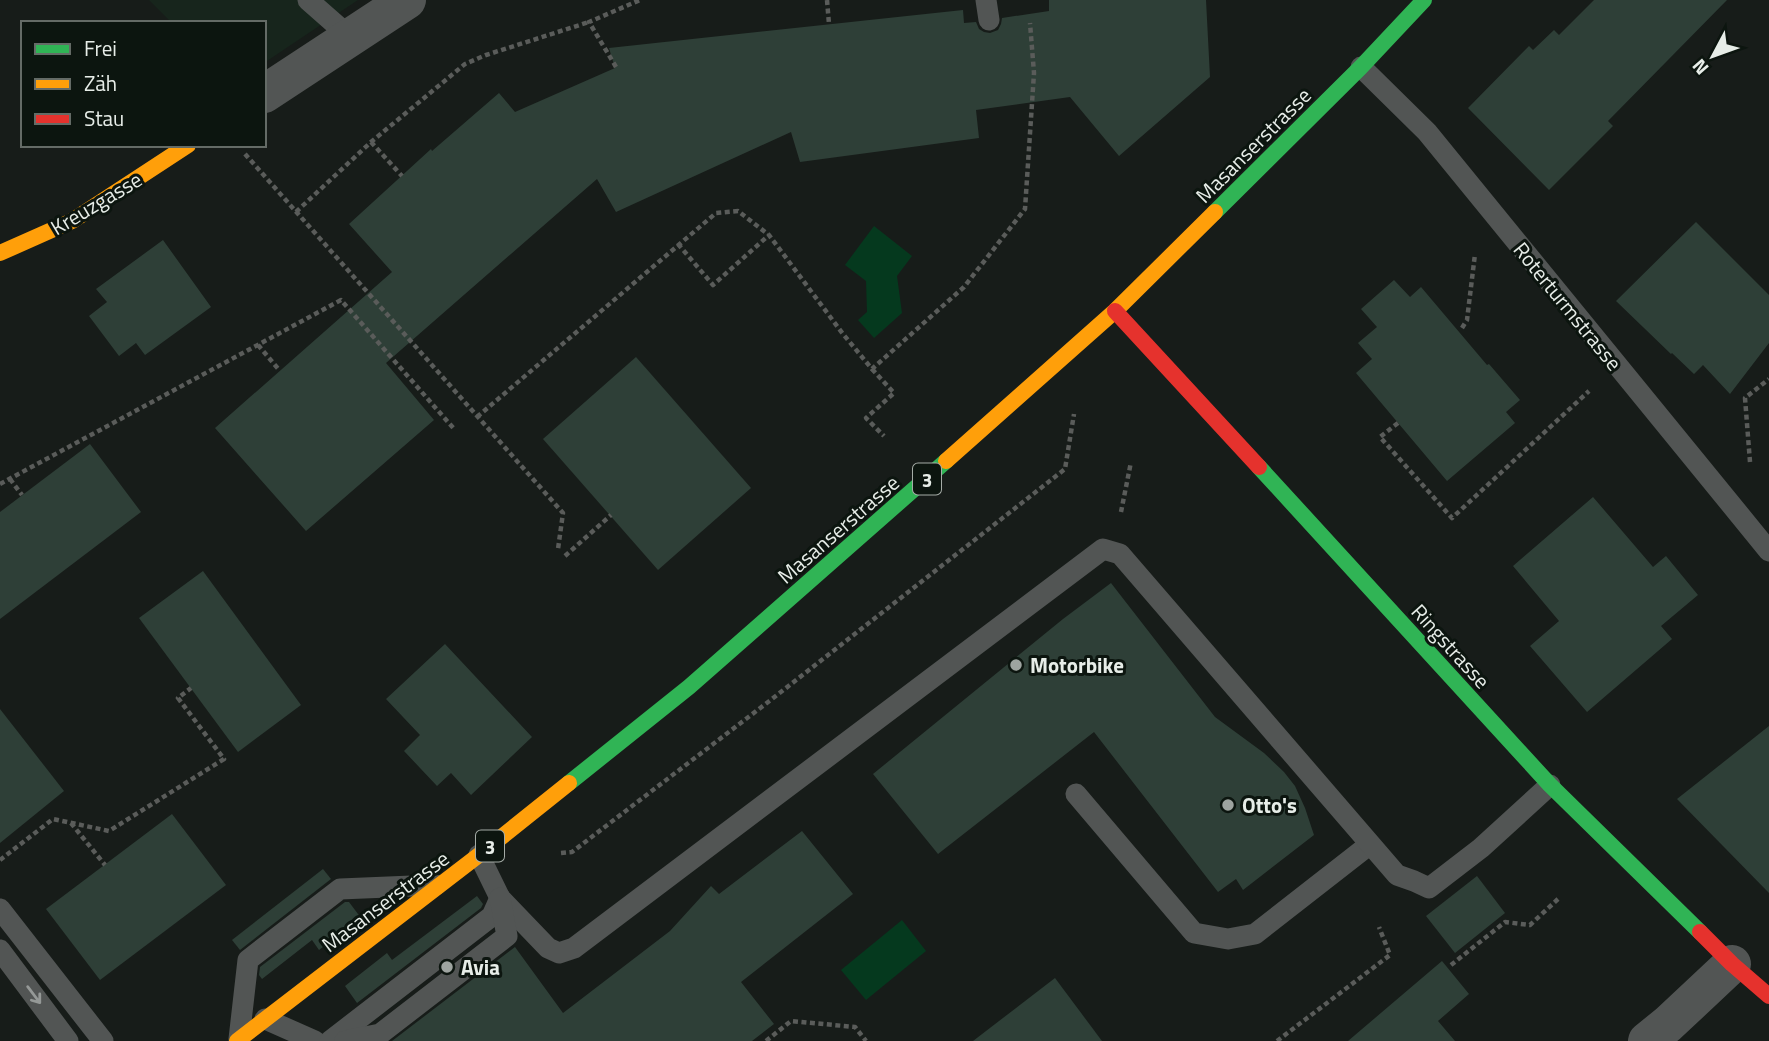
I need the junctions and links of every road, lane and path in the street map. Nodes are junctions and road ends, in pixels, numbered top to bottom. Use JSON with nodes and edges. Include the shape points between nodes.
{"nodes":[{"id":1,"x":307,"y":0,"type":"edge"},
{"id":2,"x":407,"y":0,"type":"edge"},
{"id":3,"x":640,"y":0,"type":"edge"},
{"id":4,"x":827,"y":0,"type":"edge"},
{"id":5,"x":1424,"y":0,"type":"edge"},
{"id":6,"x":1029,"y":12,"type":"dead end"},
{"id":7,"x":589,"y":22,"type":"junction"},
{"id":8,"x":829,"y":24,"type":"dead end"},
{"id":9,"x":350,"y":37,"type":"junction"},
{"id":10,"x":616,"y":67,"type":"dead end"},
{"id":11,"x":1361,"y":67,"type":"junction"},
{"id":12,"x":266,"y":93,"type":"edge"},
{"id":13,"x":371,"y":142,"type":"junction"},
{"id":14,"x":185,"y":147,"type":"edge"},
{"id":15,"x":245,"y":153,"type":"dead end"},
{"id":16,"x":402,"y":176,"type":"dead end"},
{"id":17,"x":296,"y":212,"type":"junction"},
{"id":18,"x":1494,"y":215,"type":"junction"},
{"id":19,"x":769,"y":235,"type":"junction"},
{"id":20,"x":678,"y":244,"type":"junction"},
{"id":21,"x":0,"y":253,"type":"edge"},
{"id":22,"x":1115,"y":311,"type":"junction"},
{"id":23,"x":1462,"y":328,"type":"dead end"},
{"id":24,"x":258,"y":345,"type":"junction"},
{"id":25,"x":1617,"y":366,"type":"junction"},
{"id":26,"x":872,"y":369,"type":"junction"},
{"id":27,"x":280,"y":371,"type":"dead end"},
{"id":28,"x":1769,"y":379,"type":"edge"},
{"id":29,"x":477,"y":417,"type":"junction"},
{"id":30,"x":1398,"y":423,"type":"dead end"},
{"id":31,"x":455,"y":430,"type":"dead end"},
{"id":32,"x":884,"y":436,"type":"dead end"},
{"id":33,"x":1131,"y":462,"type":"dead end"},
{"id":34,"x":1750,"y":468,"type":"dead end"},
{"id":35,"x":1065,"y":469,"type":"dead end"},
{"id":36,"x":10,"y":479,"type":"junction"},
{"id":37,"x":0,"y":484,"type":"edge"},
{"id":38,"x":22,"y":495,"type":"dead end"},
{"id":39,"x":611,"y":515,"type":"dead end"},
{"id":40,"x":558,"y":549,"type":"dead end"},
{"id":41,"x":1113,"y":550,"type":"junction"},
{"id":42,"x":1769,"y":551,"type":"edge"},
{"id":43,"x":565,"y":556,"type":"dead end"},
{"id":44,"x":191,"y":688,"type":"dead end"},
{"id":45,"x":1550,"y":785,"type":"junction"},
{"id":46,"x":1076,"y":793,"type":"dead end"},
{"id":47,"x":71,"y":823,"type":"junction"},
{"id":48,"x":1369,"y":845,"type":"junction"},
{"id":49,"x":572,"y":852,"type":"dead end"},
{"id":50,"x":479,"y":855,"type":"junction"},
{"id":51,"x":0,"y":860,"type":"edge"},
{"id":52,"x":105,"y":865,"type":"dead end"},
{"id":53,"x":441,"y":884,"type":"junction"},
{"id":54,"x":500,"y":898,"type":"junction"},
{"id":55,"x":1558,"y":899,"type":"dead end"},
{"id":56,"x":0,"y":909,"type":"edge"},
{"id":57,"x":1379,"y":927,"type":"dead end"},
{"id":58,"x":0,"y":950,"type":"edge"},
{"id":59,"x":1451,"y":965,"type":"dead end"},
{"id":60,"x":1756,"y":979,"type":"edge"},
{"id":61,"x":265,"y":1019,"type":"junction"},
{"id":62,"x":238,"y":1040,"type":"edge"},
{"id":63,"x":68,"y":1041,"type":"edge"},
{"id":64,"x":103,"y":1041,"type":"edge"},
{"id":65,"x":315,"y":1041,"type":"edge"},
{"id":66,"x":330,"y":1041,"type":"edge"},
{"id":67,"x":345,"y":1041,"type":"edge"},
{"id":68,"x":766,"y":1041,"type":"edge"},
{"id":69,"x":866,"y":1041,"type":"edge"},
{"id":70,"x":1277,"y":1041,"type":"edge"},
{"id":71,"x":1647,"y":1041,"type":"edge"}],
"edges":[{"from":1,"to":9,"type":"lane"},
{"from":2,"to":9,"type":"street"},
{"from":3,"to":7,"type":"path"},
{"from":4,"to":8,"type":"path"},
{"from":5,"to":11,"type":"main road","name":"Masanserstrasse","number":"3"},
{"from":6,"to":26,"type":"path","via":[[1034,73],[1026,209],[964,287]]},
{"from":7,"to":10,"type":"path"},
{"from":7,"to":13,"type":"path","via":[[464,64]]},
{"from":9,"to":12,"type":"street"},
{"from":11,"to":18,"type":"lane","name":"Roterturmstrasse","via":[[1427,132]]},
{"from":11,"to":22,"type":"main road","name":"Masanserstrasse","number":"3"},
{"from":13,"to":16,"type":"path"},
{"from":13,"to":17,"type":"path"},
{"from":14,"to":21,"type":"main road","name":"Kreuzgasse","via":[[72,221]]},
{"from":15,"to":17,"type":"path"},
{"from":17,"to":29,"type":"path"},
{"from":18,"to":23,"type":"path","via":[[1478,227],[1468,320]]},
{"from":18,"to":25,"type":"lane","name":"Roterturmstrasse"},
{"from":19,"to":20,"type":"path","via":[[738,211],[716,212]]},
{"from":19,"to":20,"type":"path","via":[[713,285]]},
{"from":19,"to":26,"type":"path"},
{"from":20,"to":29,"type":"path"},
{"from":22,"to":45,"type":"main road","name":"Ringstrasse"},
{"from":22,"to":50,"type":"main road","name":"Masanserstrasse","number":"3","via":[[689,687]]},
{"from":24,"to":27,"type":"path"},
{"from":24,"to":31,"type":"path","via":[[341,300]]},
{"from":24,"to":36,"type":"path"},
{"from":25,"to":30,"type":"path","via":[[1452,518],[1380,437]]},
{"from":25,"to":42,"type":"lane","name":"Roterturmstrasse"},
{"from":26,"to":32,"type":"path","via":[[894,393],[866,418]]},
{"from":28,"to":34,"type":"path","via":[[1745,398]]},
{"from":29,"to":40,"type":"path","via":[[563,513]]},
{"from":33,"to":41,"type":"path"},
{"from":35,"to":49,"type":"path"},
{"from":36,"to":37,"type":"path"},
{"from":36,"to":38,"type":"path"},
{"from":39,"to":43,"type":"path"},
{"from":41,"to":48,"type":"lane"},
{"from":41,"to":54,"type":"lane","via":[[1095,554],[574,947],[559,953],[548,948]]},
{"from":44,"to":47,"type":"path","via":[[178,698],[224,759],[109,831]]},
{"from":45,"to":48,"type":"lane","via":[[1429,888],[1396,875]]},
{"from":45,"to":60,"type":"main road","name":"Ringstrasse"},
{"from":46,"to":48,"type":"lane","via":[[1194,933],[1228,939],[1255,934]]},
{"from":47,"to":51,"type":"path","via":[[54,819]]},
{"from":47,"to":52,"type":"path"},
{"from":50,"to":53,"type":"main road","name":"Masanserstrasse","number":"3"},
{"from":50,"to":54,"type":"lane"},
{"from":53,"to":61,"type":"main road","name":"Masanserstrasse","number":"3"},
{"from":53,"to":62,"type":"lane","via":[[340,889],[248,960]]},
{"from":54,"to":66,"type":"lane","via":[[492,916]]},
{"from":54,"to":67,"type":"lane","via":[[507,936],[380,1034]]},
{"from":55,"to":59,"type":"path","via":[[1530,925],[1505,922]]},
{"from":56,"to":64,"type":"lane"},
{"from":57,"to":70,"type":"path","via":[[1390,955]]},
{"from":58,"to":63,"type":"lane","one_way":true},
{"from":60,"to":71,"type":"street","via":[[1668,1024]]},
{"from":61,"to":62,"type":"main road","name":"Masanserstrasse","number":"3"},
{"from":61,"to":65,"type":"lane"},
{"from":68,"to":69,"type":"path","via":[[791,1021],[855,1027]]}]}
